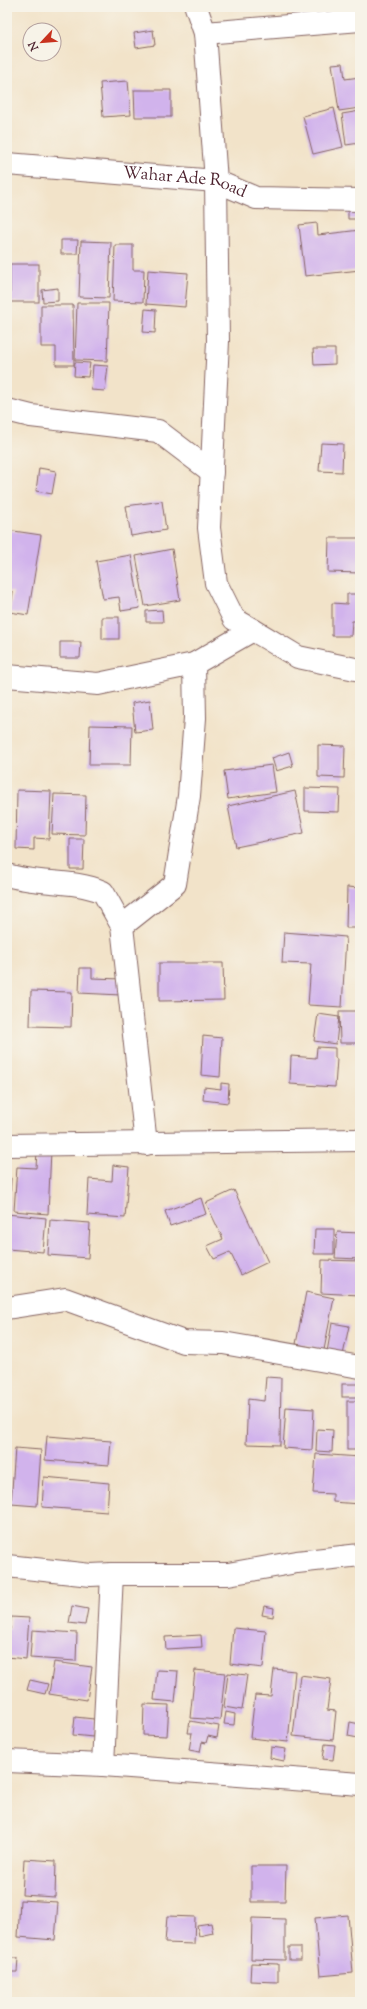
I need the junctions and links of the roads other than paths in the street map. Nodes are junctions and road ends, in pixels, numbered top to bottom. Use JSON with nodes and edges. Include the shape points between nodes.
{"nodes":[{"id":1,"x":196,"y":7,"type":"edge"},
{"id":2,"x":360,"y":20,"type":"edge"},
{"id":3,"x":205,"y":33,"type":"junction"},
{"id":4,"x":7,"y":164,"type":"edge"},
{"id":5,"x":216,"y":181,"type":"junction"},
{"id":6,"x":360,"y":200,"type":"edge"},
{"id":7,"x":7,"y":410,"type":"edge"},
{"id":8,"x":212,"y":472,"type":"junction"},
{"id":9,"x":252,"y":630,"type":"junction"},
{"id":10,"x":194,"y":664,"type":"junction"},
{"id":11,"x":360,"y":670,"type":"edge"},
{"id":12,"x":7,"y":676,"type":"edge"},
{"id":13,"x":7,"y":875,"type":"edge"},
{"id":14,"x":122,"y":926,"type":"junction"},
{"id":15,"x":360,"y":1140,"type":"edge"},
{"id":16,"x":146,"y":1144,"type":"junction"},
{"id":17,"x":7,"y":1145,"type":"edge"},
{"id":18,"x":7,"y":1308,"type":"edge"},
{"id":19,"x":360,"y":1367,"type":"edge"},
{"id":20,"x":360,"y":1555,"type":"edge"},
{"id":21,"x":7,"y":1566,"type":"edge"},
{"id":22,"x":112,"y":1574,"type":"junction"},
{"id":23,"x":7,"y":1761,"type":"edge"},
{"id":24,"x":103,"y":1765,"type":"junction"},
{"id":25,"x":360,"y":1784,"type":"edge"}],
"edges":[{"from":1,"to":3,"type":"street"},
{"from":2,"to":3,"type":"street"},
{"from":3,"to":5,"type":"street"},
{"from":4,"to":5,"type":"street","name":"Wahar Ade Road"},
{"from":5,"to":6,"type":"street","name":"Wahar Ade Road","via":[[256,198]]},
{"from":5,"to":8,"type":"street","via":[[218,340]]},
{"from":7,"to":8,"type":"street","via":[[30,416],[158,431]]},
{"from":8,"to":9,"type":"street","via":[[210,528],[216,583],[234,619]]},
{"from":9,"to":10,"type":"street"},
{"from":9,"to":11,"type":"street","via":[[298,657]]},
{"from":10,"to":12,"type":"street","via":[[98,684]]},
{"from":10,"to":14,"type":"street","via":[[195,718],[189,796],[175,884]]},
{"from":13,"to":14,"type":"street","via":[[24,880],[87,885],[104,892]]},
{"from":14,"to":16,"type":"street"},
{"from":15,"to":16,"type":"street"},
{"from":16,"to":17,"type":"street"},
{"from":18,"to":19,"type":"street","via":[[65,1299],[184,1342],[223,1343]]},
{"from":20,"to":22,"type":"street","via":[[297,1562],[228,1574]]},
{"from":21,"to":22,"type":"street","via":[[91,1575]]},
{"from":22,"to":24,"type":"street"},
{"from":23,"to":24,"type":"street"},
{"from":24,"to":25,"type":"street"}]}
